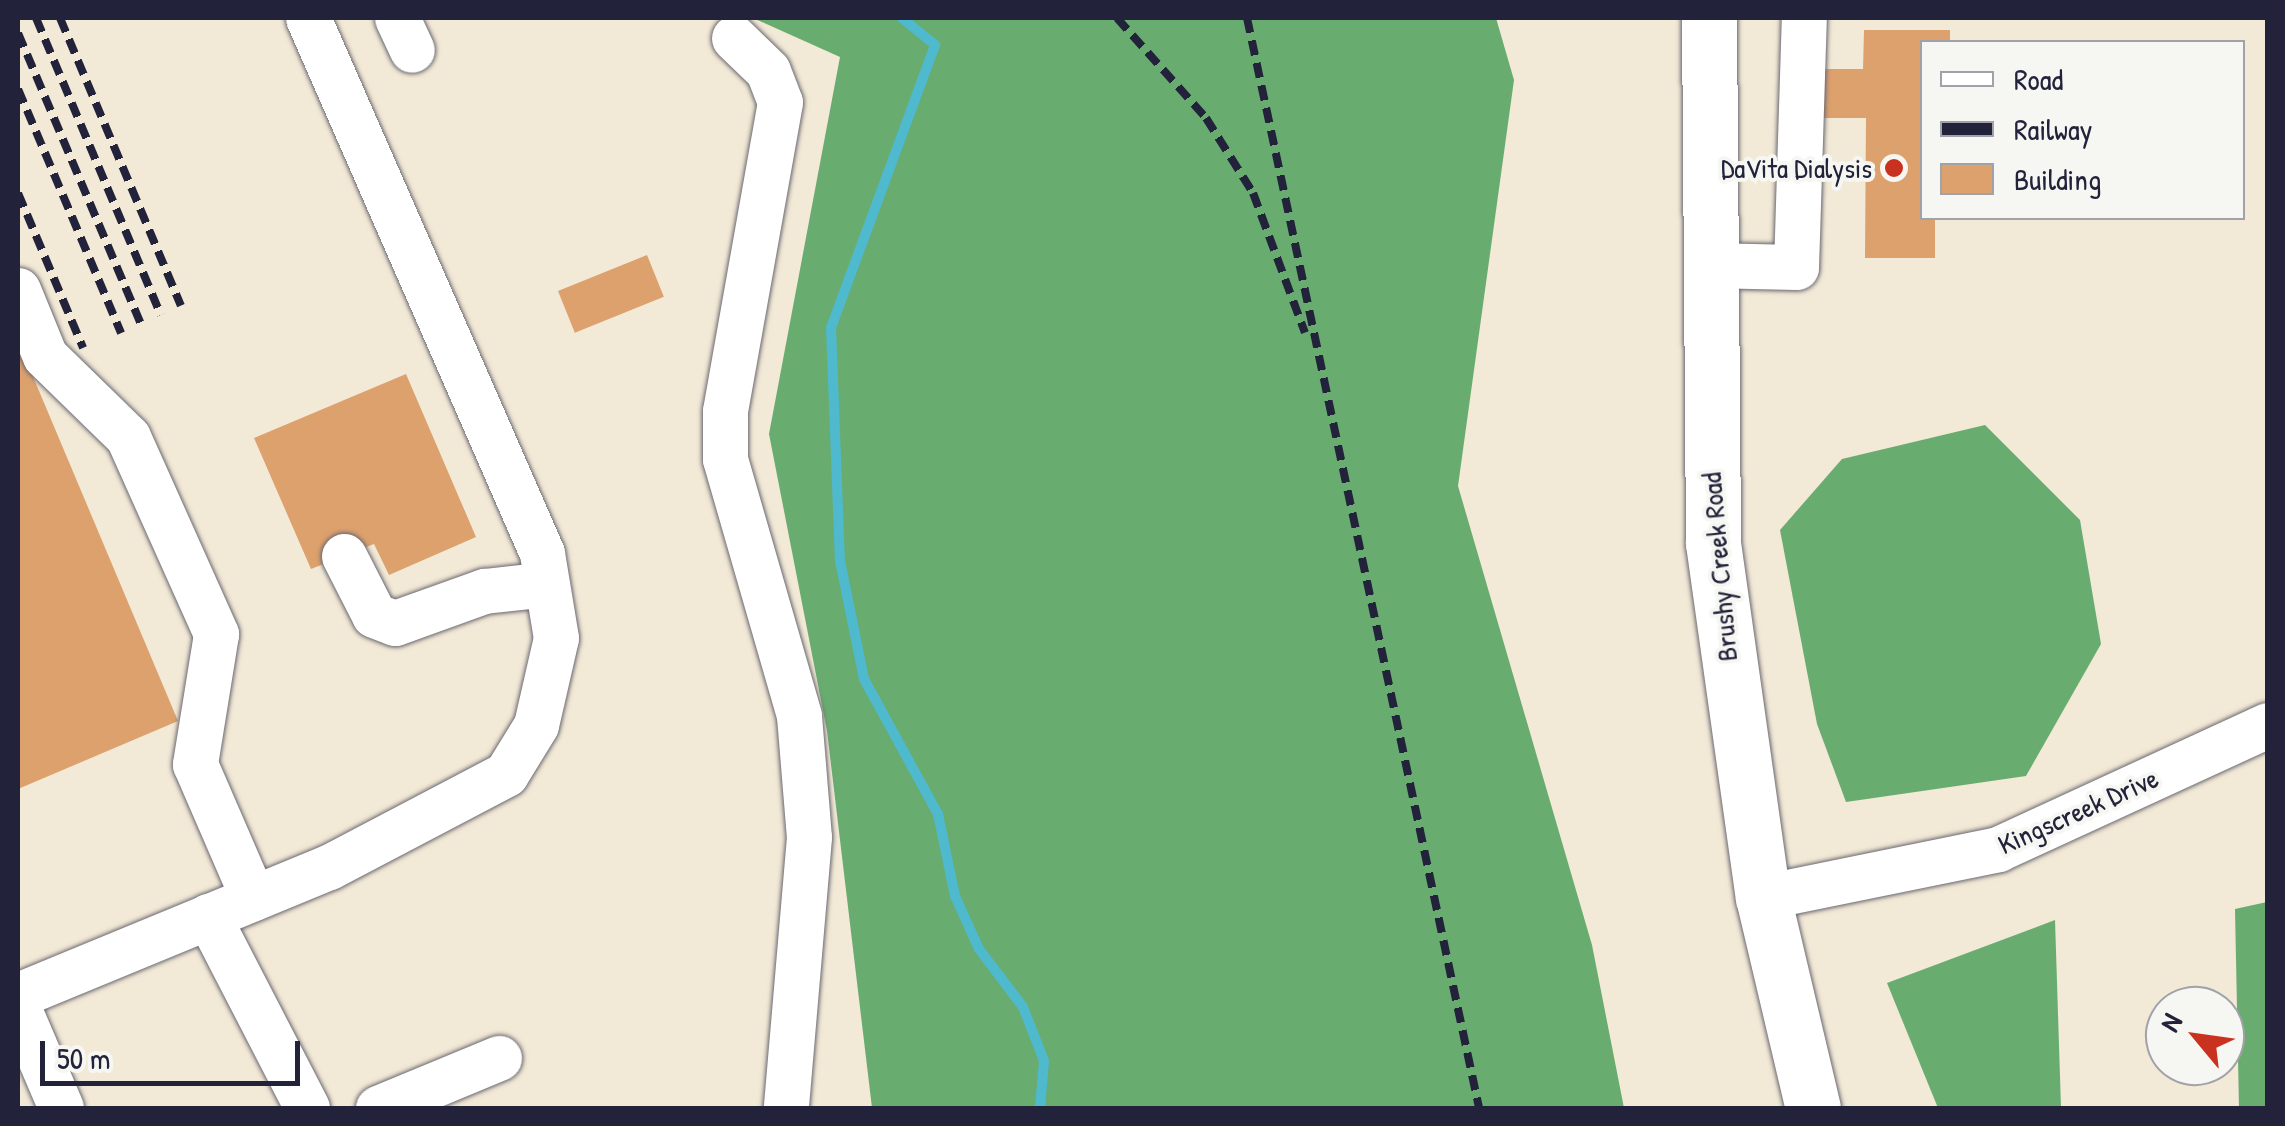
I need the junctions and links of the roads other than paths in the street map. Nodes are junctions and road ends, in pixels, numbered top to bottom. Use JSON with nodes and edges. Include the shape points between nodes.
{"nodes":[{"id":1,"x":308,"y":18,"type":"edge"},
{"id":2,"x":1709,"y":18,"type":"edge"},
{"id":3,"x":1804,"y":18,"type":"edge"},
{"id":4,"x":734,"y":38,"type":"dead end"},
{"id":5,"x":1708,"y":266,"type":"junction"},
{"id":6,"x":18,"y":290,"type":"edge"},
{"id":7,"x":344,"y":556,"type":"dead end"},
{"id":8,"x":547,"y":584,"type":"junction"},
{"id":9,"x":2268,"y":724,"type":"edge"},
{"id":10,"x":1763,"y":897,"type":"junction"},
{"id":11,"x":253,"y":898,"type":"junction"},
{"id":12,"x":208,"y":916,"type":"junction"},
{"id":13,"x":18,"y":995,"type":"edge"},
{"id":14,"x":18,"y":1007,"type":"edge"},
{"id":15,"x":499,"y":1058,"type":"dead end"},
{"id":16,"x":61,"y":1108,"type":"edge"},
{"id":17,"x":306,"y":1108,"type":"edge"},
{"id":18,"x":378,"y":1108,"type":"edge"},
{"id":19,"x":786,"y":1108,"type":"edge"},
{"id":20,"x":1813,"y":1108,"type":"edge"}],
"edges":[{"from":1,"to":8,"type":"street","via":[[542,553]]},
{"from":2,"to":5,"type":"main road","name":"Brushy Creek Road"},
{"from":3,"to":5,"type":"street","via":[[1796,267]]},
{"from":4,"to":19,"type":"street","via":[[768,71],[780,102],[725,412],[725,460],[799,716],[810,837]]},
{"from":5,"to":10,"type":"main road","name":"Brushy Creek Road","via":[[1713,543]]},
{"from":6,"to":11,"type":"street","via":[[45,356],[128,437],[216,634],[195,764]]},
{"from":7,"to":8,"type":"street","via":[[374,615],[395,624],[484,591]]},
{"from":8,"to":11,"type":"street","via":[[556,638],[536,725],[506,774]]},
{"from":9,"to":10,"type":"street","name":"Kingscreek Drive","via":[[1998,849]]},
{"from":10,"to":20,"type":"main road","name":"Brushy Creek Road"},
{"from":11,"to":12,"type":"street"},
{"from":12,"to":13,"type":"street"},
{"from":12,"to":17,"type":"street"},
{"from":14,"to":16,"type":"street"},
{"from":15,"to":18,"type":"street"}]}
